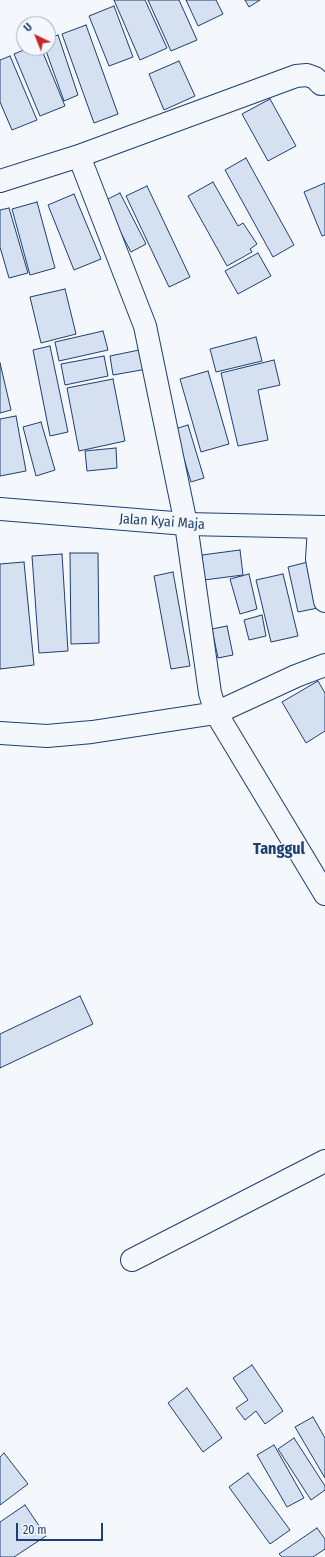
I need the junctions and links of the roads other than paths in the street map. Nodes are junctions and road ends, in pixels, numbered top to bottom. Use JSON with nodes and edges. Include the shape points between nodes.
{"nodes":[{"id":1,"x":324,"y":87,"type":"edge"},
{"id":2,"x":79,"y":156,"type":"junction"},
{"id":3,"x":0,"y":181,"type":"edge"},
{"id":4,"x":0,"y":510,"type":"edge"},
{"id":5,"x":186,"y":524,"type":"junction"},
{"id":6,"x":322,"y":527,"type":"edge"},
{"id":7,"x":325,"y":601,"type":"edge"},
{"id":8,"x":325,"y":665,"type":"edge"},
{"id":9,"x":213,"y":703,"type":"junction"},
{"id":10,"x":0,"y":733,"type":"edge"},
{"id":11,"x":325,"y":894,"type":"edge"},
{"id":12,"x":325,"y":1161,"type":"edge"},
{"id":13,"x":132,"y":1260,"type":"dead end"}],
"edges":[{"from":1,"to":2,"type":"street","via":[[316,78],[307,75],[296,76]]},
{"from":2,"to":3,"type":"street"},
{"from":2,"to":5,"type":"street","via":[[145,326]]},
{"from":4,"to":5,"type":"street","name":"Jalan Kyai Maja"},
{"from":5,"to":6,"type":"street","name":"Jalan Kyai Maja"},
{"from":5,"to":9,"type":"street"},
{"from":6,"to":7,"type":"street","via":[[317,559]]},
{"from":8,"to":9,"type":"street"},
{"from":9,"to":10,"type":"street","via":[[92,732],[47,736]]},
{"from":9,"to":11,"type":"street"},
{"from":12,"to":13,"type":"street"}]}
